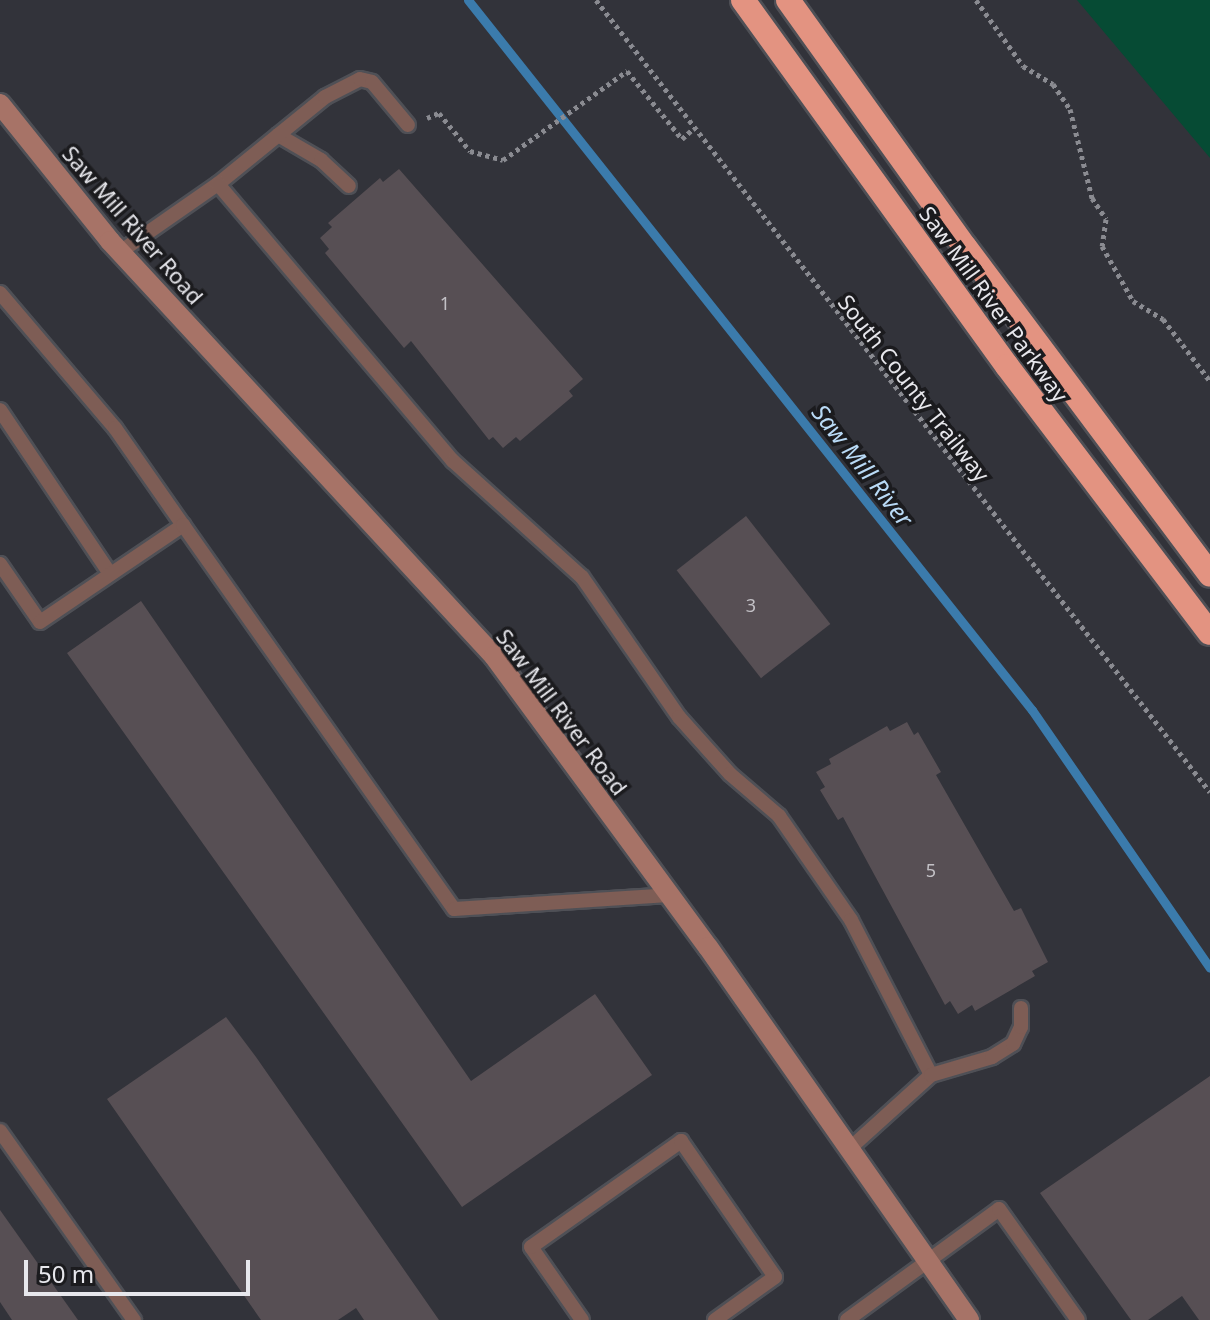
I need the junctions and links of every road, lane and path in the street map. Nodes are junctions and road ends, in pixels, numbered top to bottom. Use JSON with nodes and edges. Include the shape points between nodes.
{"nodes":[{"id":1,"x":596,"y":0,"type":"edge"},
{"id":2,"x":743,"y":0,"type":"edge"},
{"id":3,"x":788,"y":0,"type":"edge"},
{"id":4,"x":976,"y":0,"type":"edge"},
{"id":5,"x":0,"y":104,"type":"edge"},
{"id":6,"x":408,"y":125,"type":"joint"},
{"id":7,"x":694,"y":128,"type":"junction"},
{"id":8,"x":278,"y":135,"type":"junction"},
{"id":9,"x":218,"y":184,"type":"junction"},
{"id":10,"x":349,"y":186,"type":"dead end"},
{"id":11,"x":120,"y":252,"type":"junction"},
{"id":12,"x":0,"y":293,"type":"edge"},
{"id":13,"x":1210,"y":381,"type":"edge"},
{"id":14,"x":0,"y":410,"type":"edge"},
{"id":15,"x":183,"y":525,"type":"junction"},
{"id":16,"x":0,"y":564,"type":"edge"},
{"id":17,"x":110,"y":574,"type":"junction"},
{"id":18,"x":1210,"y":574,"type":"edge"},
{"id":19,"x":1210,"y":633,"type":"edge"},
{"id":20,"x":1210,"y":792,"type":"edge"},
{"id":21,"x":669,"y":895,"type":"junction"},
{"id":22,"x":1021,"y":1008,"type":"dead end"},
{"id":23,"x":931,"y":1075,"type":"junction"},
{"id":24,"x":0,"y":1131,"type":"edge"},
{"id":25,"x":848,"y":1150,"type":"junction"},
{"id":26,"x":926,"y":1259,"type":"junction"},
{"id":27,"x":134,"y":1320,"type":"edge"},
{"id":28,"x":582,"y":1320,"type":"edge"},
{"id":29,"x":715,"y":1320,"type":"edge"},
{"id":30,"x":847,"y":1320,"type":"edge"},
{"id":31,"x":969,"y":1320,"type":"edge"},
{"id":32,"x":1078,"y":1320,"type":"edge"}],
"edges":[{"from":1,"to":7,"type":"path","name":"South County Trailway"},
{"from":2,"to":19,"type":"highway","name":"Saw Mill River Parkway","via":[[970,315]]},
{"from":3,"to":18,"type":"highway","name":"Saw Mill River Parkway","via":[[1002,298]]},
{"from":4,"to":13,"type":"path","via":[[1023,66],[1053,84],[1070,109],[1092,198],[1106,219],[1102,246],[1133,301],[1163,319]]},
{"from":5,"to":11,"type":"main road","name":"Saw Mill River Road"},
{"from":6,"to":7,"type":"path","via":[[439,113],[470,151],[503,160],[519,154],[627,71],[682,139]]},
{"from":6,"to":8,"type":"lane","via":[[372,82],[360,79],[325,97]]},
{"from":7,"to":20,"type":"path","name":"South County Trailway"},
{"from":8,"to":9,"type":"lane"},
{"from":8,"to":10,"type":"lane","via":[[321,160]]},
{"from":9,"to":11,"type":"lane"},
{"from":9,"to":23,"type":"lane","via":[[453,461],[582,577],[679,717],[730,774],[779,816],[851,920]]},
{"from":11,"to":21,"type":"main road","name":"Saw Mill River Road","via":[[494,656]]},
{"from":12,"to":15,"type":"lane","via":[[115,428]]},
{"from":14,"to":17,"type":"lane"},
{"from":15,"to":17,"type":"lane"},
{"from":15,"to":21,"type":"lane","via":[[454,909]]},
{"from":16,"to":17,"type":"lane","via":[[40,622]]},
{"from":21,"to":25,"type":"main road","name":"Saw Mill River Road"},
{"from":22,"to":23,"type":"lane","via":[[1021,1027],[1013,1044],[992,1057]]},
{"from":23,"to":25,"type":"lane"},
{"from":24,"to":27,"type":"lane"},
{"from":25,"to":26,"type":"main road","name":"Saw Mill River Road"},
{"from":26,"to":30,"type":"lane"},
{"from":26,"to":31,"type":"main road","name":"Saw Mill River Road"},
{"from":26,"to":32,"type":"lane","via":[[999,1209]]},
{"from":28,"to":29,"type":"lane","via":[[531,1247],[681,1141],[775,1277]]}]}
